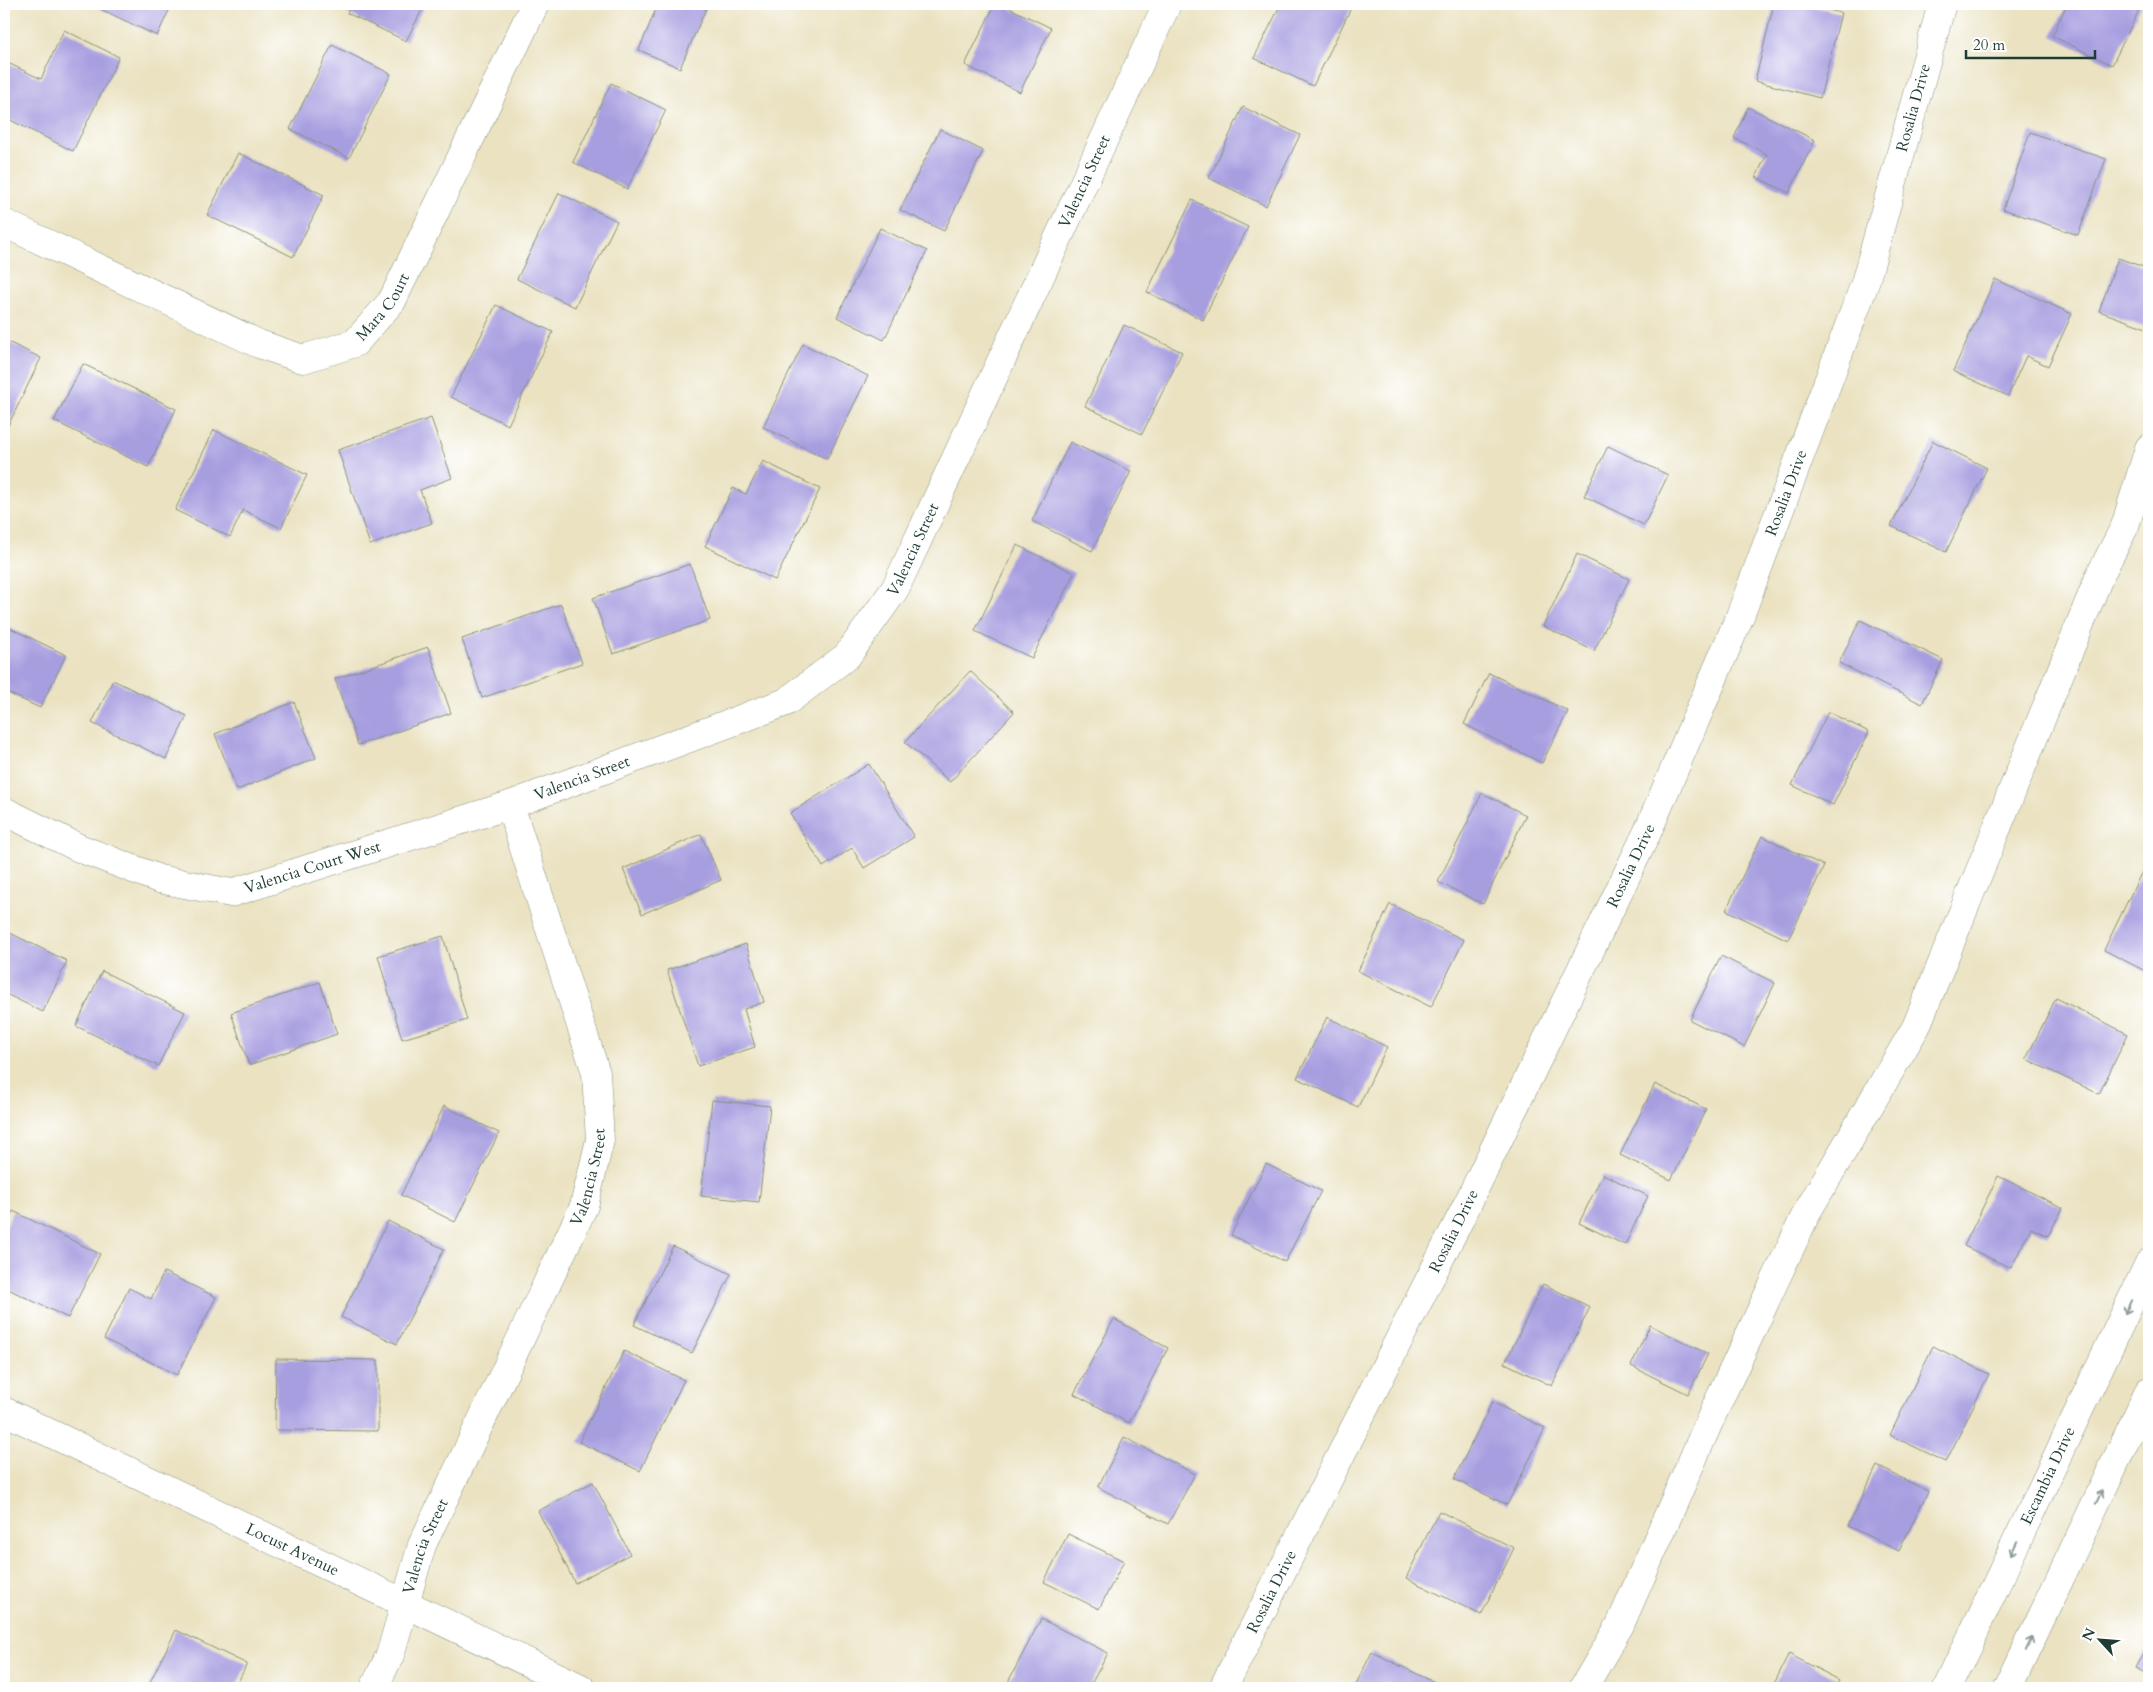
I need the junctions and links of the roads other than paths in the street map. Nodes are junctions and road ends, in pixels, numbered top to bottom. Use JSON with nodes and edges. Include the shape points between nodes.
{"nodes":[{"id":1,"x":535,"y":4,"type":"edge"},
{"id":2,"x":1166,"y":4,"type":"edge"},
{"id":3,"x":1942,"y":4,"type":"edge"},
{"id":4,"x":4,"y":223,"type":"edge"},
{"id":5,"x":2149,"y":448,"type":"edge"},
{"id":6,"x":510,"y":805,"type":"junction"},
{"id":7,"x":4,"y":812,"type":"edge"},
{"id":8,"x":2149,"y":1263,"type":"edge"},
{"id":9,"x":2149,"y":1391,"type":"edge"},
{"id":10,"x":4,"y":1412,"type":"edge"},
{"id":11,"x":404,"y":1602,"type":"junction"},
{"id":12,"x":374,"y":1688,"type":"edge"},
{"id":13,"x":581,"y":1688,"type":"edge"},
{"id":14,"x":1223,"y":1688,"type":"edge"},
{"id":15,"x":1583,"y":1688,"type":"edge"},
{"id":16,"x":1947,"y":1688,"type":"edge"},
{"id":17,"x":2008,"y":1688,"type":"edge"}],
"edges":[{"from":1,"to":4,"type":"street","name":"Mara Court","via":[[392,301],[355,344],[303,359],[259,344]]},
{"from":2,"to":6,"type":"street","name":"Valencia Street","via":[[895,589],[847,656],[786,702]]},
{"from":3,"to":14,"type":"street","name":"Rosalia Drive","via":[[1865,283],[1736,625],[1638,851],[1458,1222]]},
{"from":5,"to":15,"type":"street","via":[[2125,526],[2088,602],[1916,1027],[1807,1212],[1713,1413],[1620,1625]]},
{"from":6,"to":7,"type":"street","name":"Valencia Court West","via":[[231,893],[159,879],[79,848]]},
{"from":6,"to":11,"type":"street","name":"Valencia Street","via":[[596,1073],[600,1140],[584,1206],[422,1545]]},
{"from":8,"to":16,"type":"street","name":"Escambia Drive","one_way":true},
{"from":17,"to":9,"type":"street","one_way":true},
{"from":10,"to":11,"type":"street","name":"Locust Avenue"},
{"from":11,"to":12,"type":"street","name":"Valencia Street","via":[[390,1655]]},
{"from":11,"to":13,"type":"street","name":"Locust Avenue"}]}
